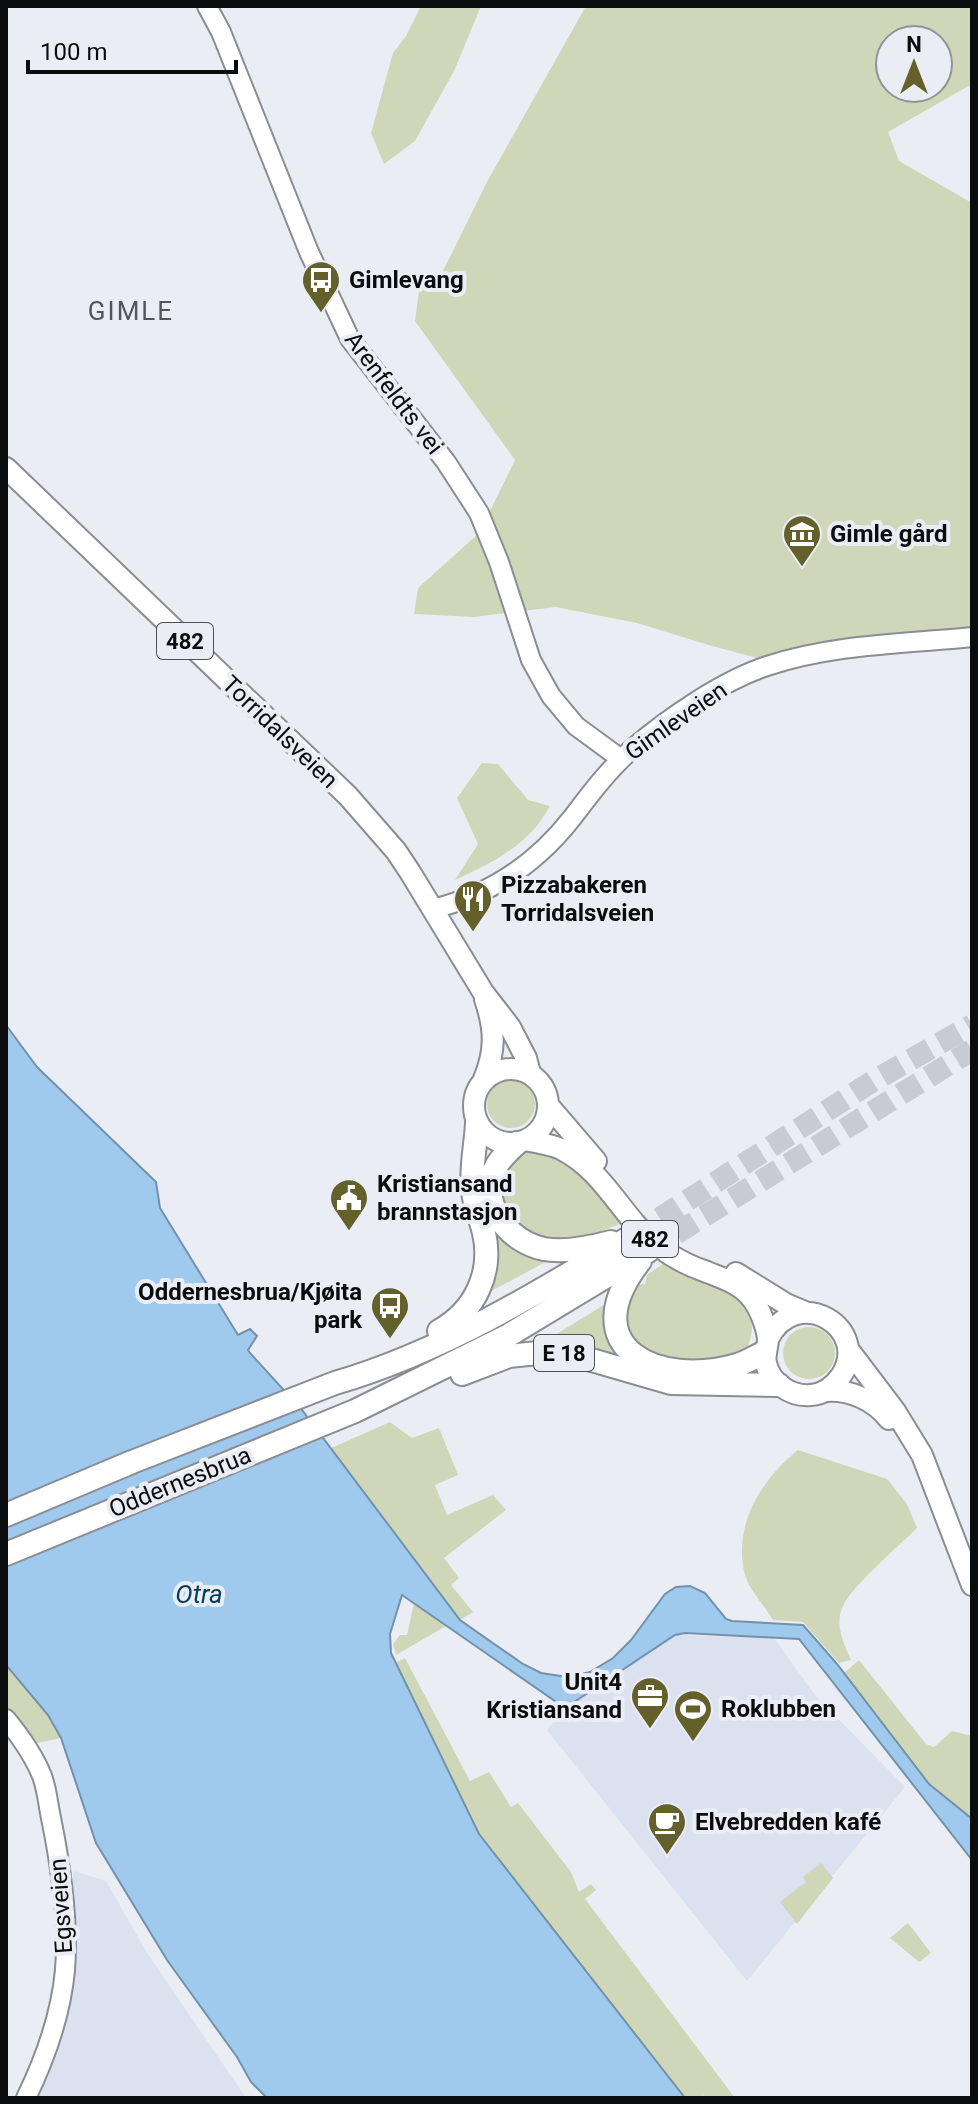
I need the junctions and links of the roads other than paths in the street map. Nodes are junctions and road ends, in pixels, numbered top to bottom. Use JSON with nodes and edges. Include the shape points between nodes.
{"nodes":[{"id":1,"x":207,"y":6,"type":"edge"},
{"id":2,"x":6,"y":468,"type":"edge"},
{"id":3,"x":972,"y":637,"type":"edge"},
{"id":4,"x":614,"y":766,"type":"junction"},
{"id":5,"x":433,"y":909,"type":"junction"},
{"id":6,"x":483,"y":992,"type":"junction"},
{"id":7,"x":530,"y":1073,"type":"junction"},
{"id":8,"x":484,"y":1079,"type":"junction"},
{"id":9,"x":548,"y":1105,"type":"junction"},
{"id":10,"x":477,"y":1123,"type":"junction"},
{"id":11,"x":521,"y":1141,"type":"junction"},
{"id":12,"x":640,"y":1243,"type":"junction"},
{"id":13,"x":805,"y":1312,"type":"junction"},
{"id":14,"x":766,"y":1345,"type":"junction"},
{"id":15,"x":848,"y":1349,"type":"junction"},
{"id":16,"x":335,"y":1383,"type":"junction"},
{"id":17,"x":779,"y":1385,"type":"junction"},
{"id":18,"x":826,"y":1391,"type":"junction"},
{"id":19,"x":355,"y":1411,"type":"junction"},
{"id":20,"x":6,"y":1515,"type":"edge"},
{"id":21,"x":6,"y":1554,"type":"edge"},
{"id":22,"x":970,"y":1580,"type":"edge"},
{"id":23,"x":6,"y":1719,"type":"edge"},
{"id":24,"x":26,"y":2098,"type":"edge"}],
"edges":[{"from":1,"to":4,"type":"street","name":"Arenfeldts vei","via":[[350,339],[479,513],[531,660],[581,736]]},
{"from":2,"to":5,"type":"main road","name":"Torridalsveien","number":"482","via":[[348,796],[396,851]]},
{"from":3,"to":4,"type":"street","name":"Gimleveien","via":[[864,646],[764,667],[667,721]]},
{"from":4,"to":5,"type":"street","name":"Gimleveien","via":[[527,864],[495,887]]},
{"from":5,"to":6,"type":"main road","name":"Torridalsveien","number":"482"},
{"from":6,"to":7,"type":"main road","name":"Torridalsveien","number":"482","via":[[510,1027]]},
{"from":6,"to":8,"type":"main road","name":"Torridalsveien","number":"482","via":[[494,1031]]},
{"from":7,"to":8,"type":"main road","via":[[507,1068]]},
{"from":7,"to":9,"type":"main road","number":"482","via":[[546,1092]]},
{"from":8,"to":10,"type":"main road","number":"482","via":[[473,1099]]},
{"from":9,"to":11,"type":"main road","via":[[541,1128]]},
{"from":9,"to":13,"type":"main road","number":"482","via":[[659,1236]]},
{"from":10,"to":11,"type":"main road","number":"482","via":[[496,1140]]},
{"from":10,"to":16,"type":"highway","number":"E 18","via":[[473,1191],[487,1258],[476,1296],[444,1328]]},
{"from":11,"to":12,"type":"highway","via":[[496,1166],[490,1187],[495,1213],[509,1231],[530,1245],[553,1250]]},
{"from":11,"to":14,"type":"main road","number":"482","via":[[547,1144],[574,1157],[654,1243],[745,1291],[758,1308]]},
{"from":12,"to":14,"type":"highway","number":"E 18","via":[[614,1319],[620,1341],[636,1357],[681,1370],[710,1370],[738,1365]]},
{"from":12,"to":16,"type":"highway","number":"E 18","via":[[492,1317]]},
{"from":12,"to":19,"type":"highway","number":"E 18","via":[[509,1335]]},
{"from":13,"to":14,"type":"main road","via":[[782,1320]]},
{"from":13,"to":15,"type":"main road","number":"482","via":[[829,1319]]},
{"from":14,"to":17,"type":"main road","number":"482","via":[[771,1376]]},
{"from":15,"to":18,"type":"main road","via":[[843,1374]]},
{"from":15,"to":22,"type":"main road","number":"482","via":[[922,1455]]},
{"from":16,"to":20,"type":"highway","name":"Oddernesbrua","number":"E 18"},
{"from":17,"to":18,"type":"main road","number":"482","via":[[801,1395]]},
{"from":17,"to":19,"type":"highway","number":"E 18","via":[[671,1383],[547,1352],[509,1356],[399,1400]]},
{"from":18,"to":22,"type":"main road","number":"482","via":[[843,1391],[884,1413],[921,1471],[948,1545]]},
{"from":19,"to":21,"type":"highway","name":"Oddernesbrua","number":"E 18"},
{"from":23,"to":24,"type":"street","name":"Egsveien","via":[[42,1777],[66,1944],[59,2004]]}]}
